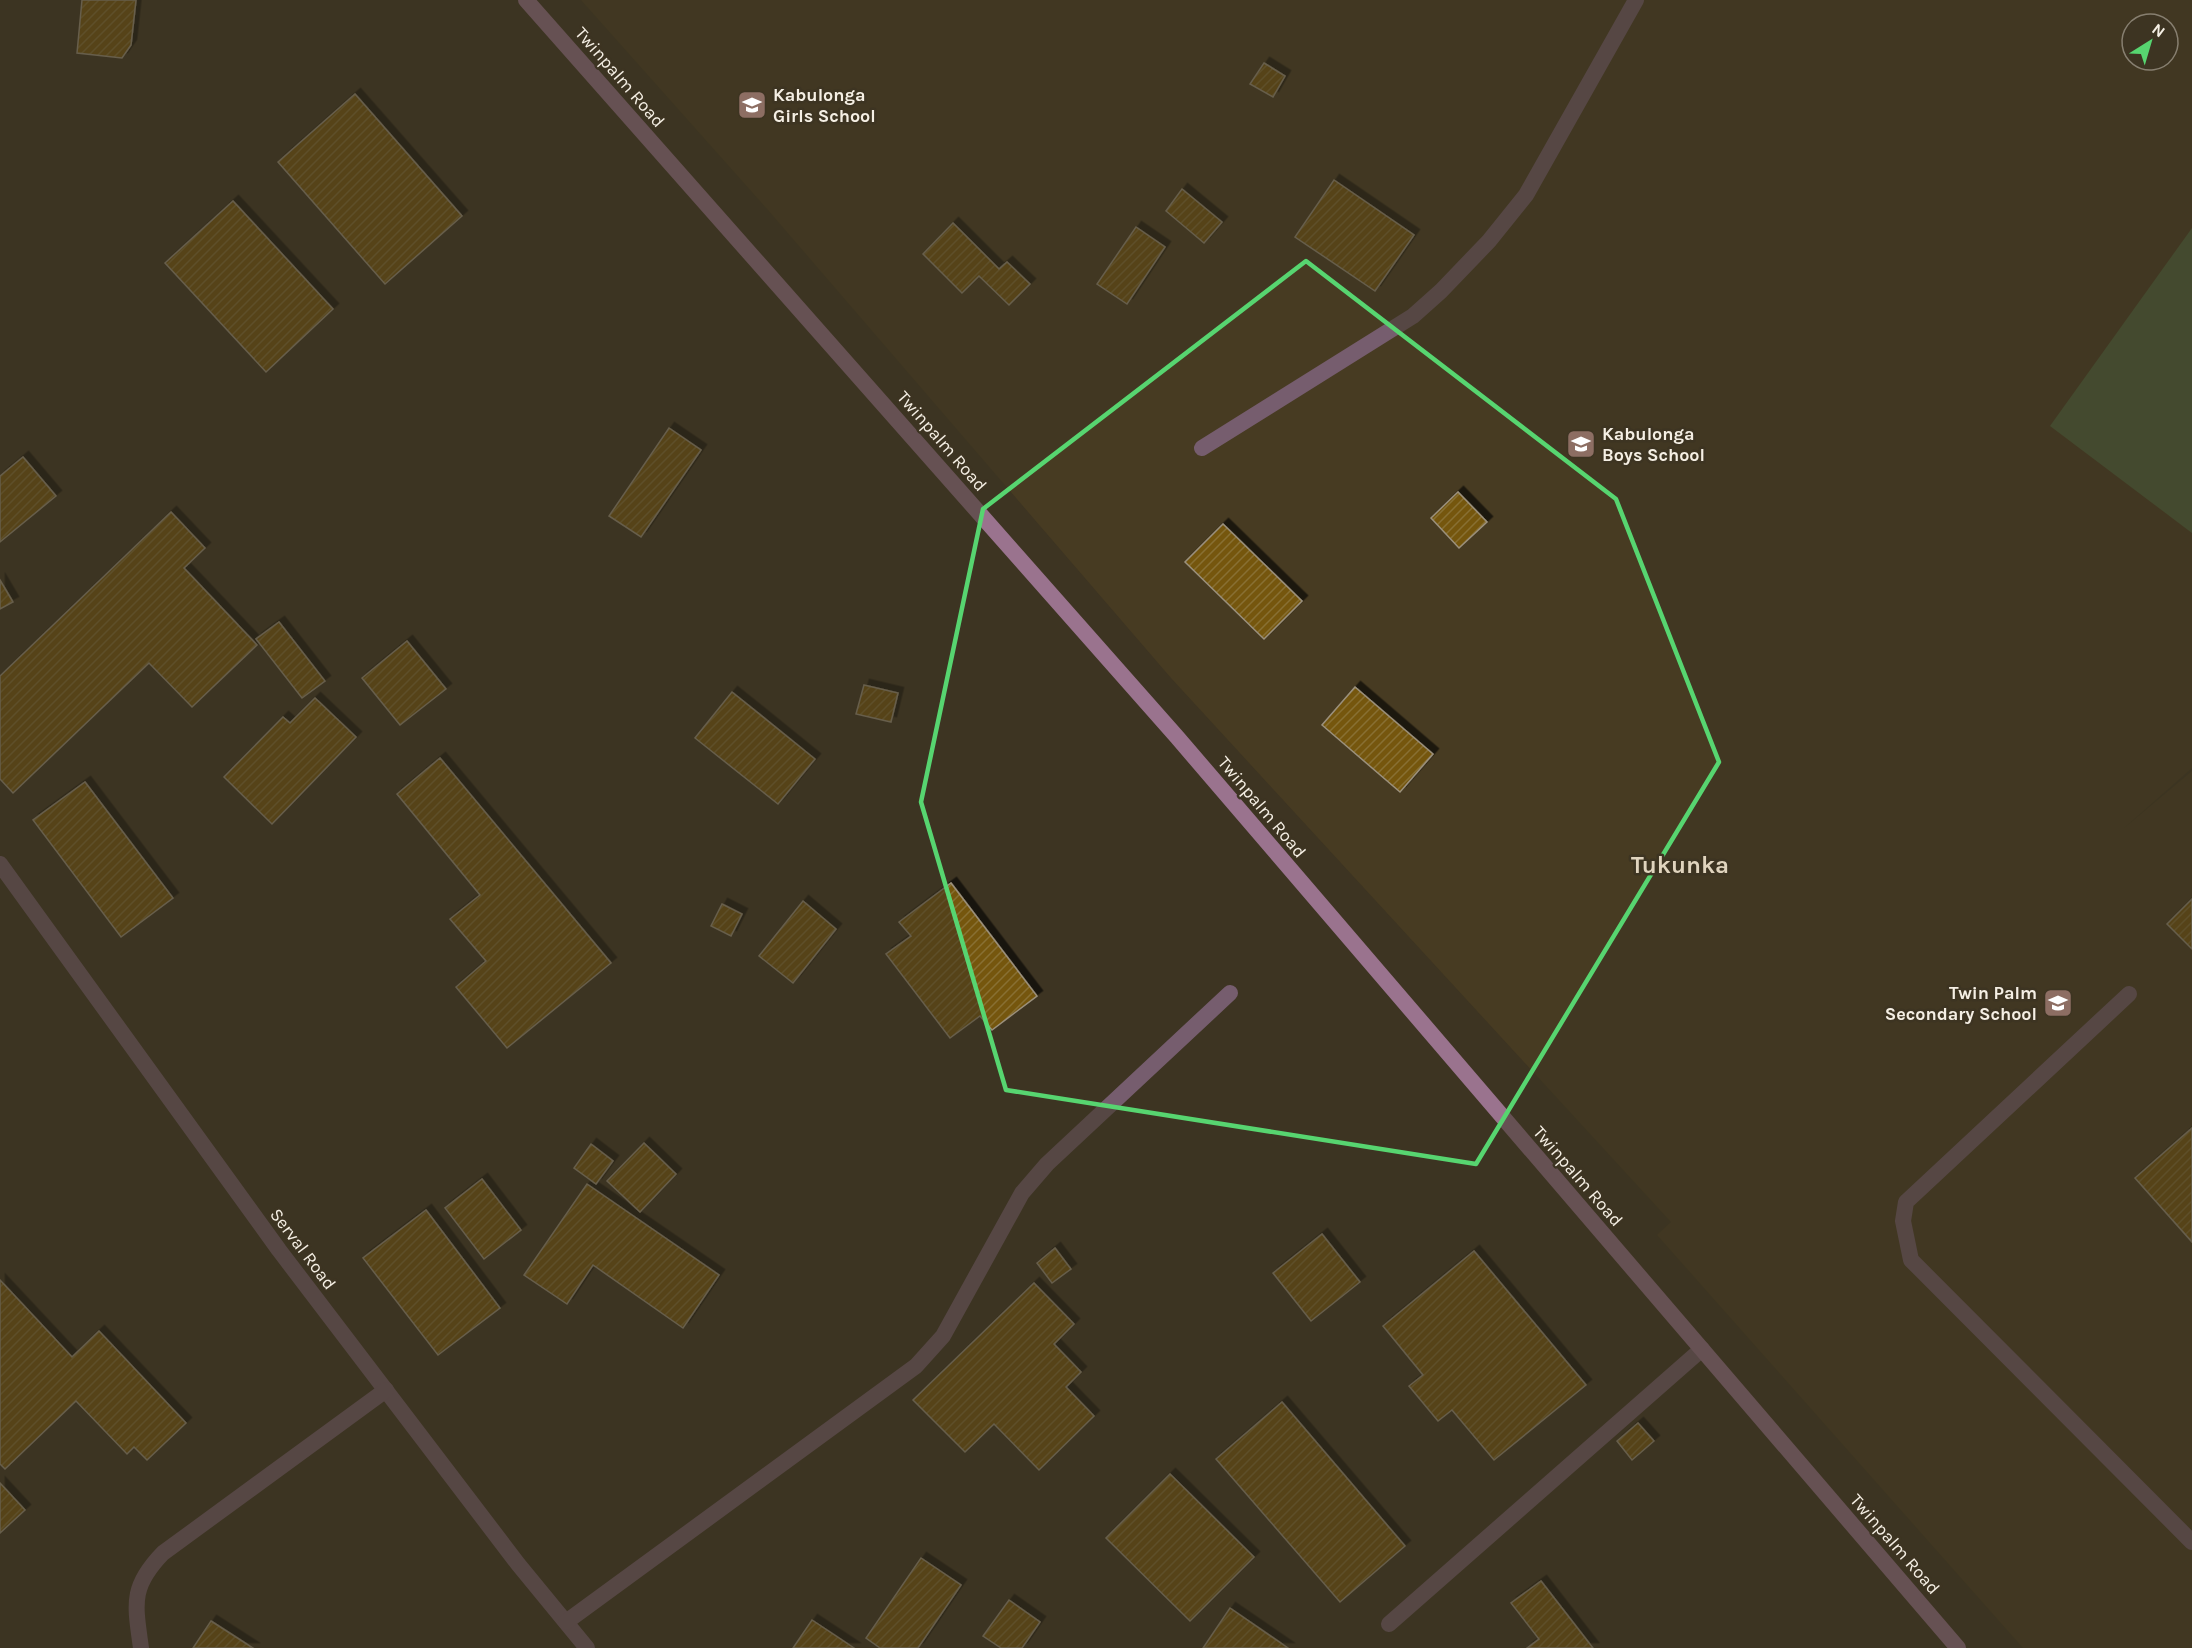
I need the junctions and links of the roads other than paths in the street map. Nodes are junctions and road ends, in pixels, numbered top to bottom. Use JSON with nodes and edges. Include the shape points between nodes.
{"nodes":[{"id":1,"x":526,"y":0,"type":"edge"},
{"id":2,"x":1636,"y":0,"type":"edge"},
{"id":3,"x":1202,"y":448,"type":"dead end"},
{"id":4,"x":0,"y":864,"type":"edge"},
{"id":5,"x":1230,"y":993,"type":"dead end"},
{"id":6,"x":2129,"y":994,"type":"dead end"},
{"id":7,"x":1702,"y":1349,"type":"junction"},
{"id":8,"x":386,"y":1390,"type":"junction"},
{"id":9,"x":2192,"y":1542,"type":"edge"},
{"id":10,"x":566,"y":1622,"type":"junction"},
{"id":11,"x":1389,"y":1624,"type":"dead end"},
{"id":12,"x":141,"y":1648,"type":"edge"},
{"id":13,"x":587,"y":1648,"type":"edge"},
{"id":14,"x":1958,"y":1648,"type":"edge"}],
"edges":[{"from":1,"to":7,"type":"main road","name":"Twinpalm Road","via":[[1177,737]]},
{"from":2,"to":3,"type":"street","via":[[1526,195],[1489,241],[1413,316]]},
{"from":4,"to":8,"type":"street","name":"Serval Road","via":[[272,1240]]},
{"from":5,"to":10,"type":"street","via":[[1047,1164],[1022,1193],[943,1336],[916,1366]]},
{"from":6,"to":9,"type":"street","via":[[1906,1202],[1904,1221],[1911,1260]]},
{"from":7,"to":11,"type":"street"},
{"from":7,"to":14,"type":"main road","name":"Twinpalm Road"},
{"from":8,"to":10,"type":"street","name":"Serval Road"},
{"from":8,"to":12,"type":"street","via":[[149,1567],[136,1595]]},
{"from":10,"to":13,"type":"street","name":"Serval Road"}]}
